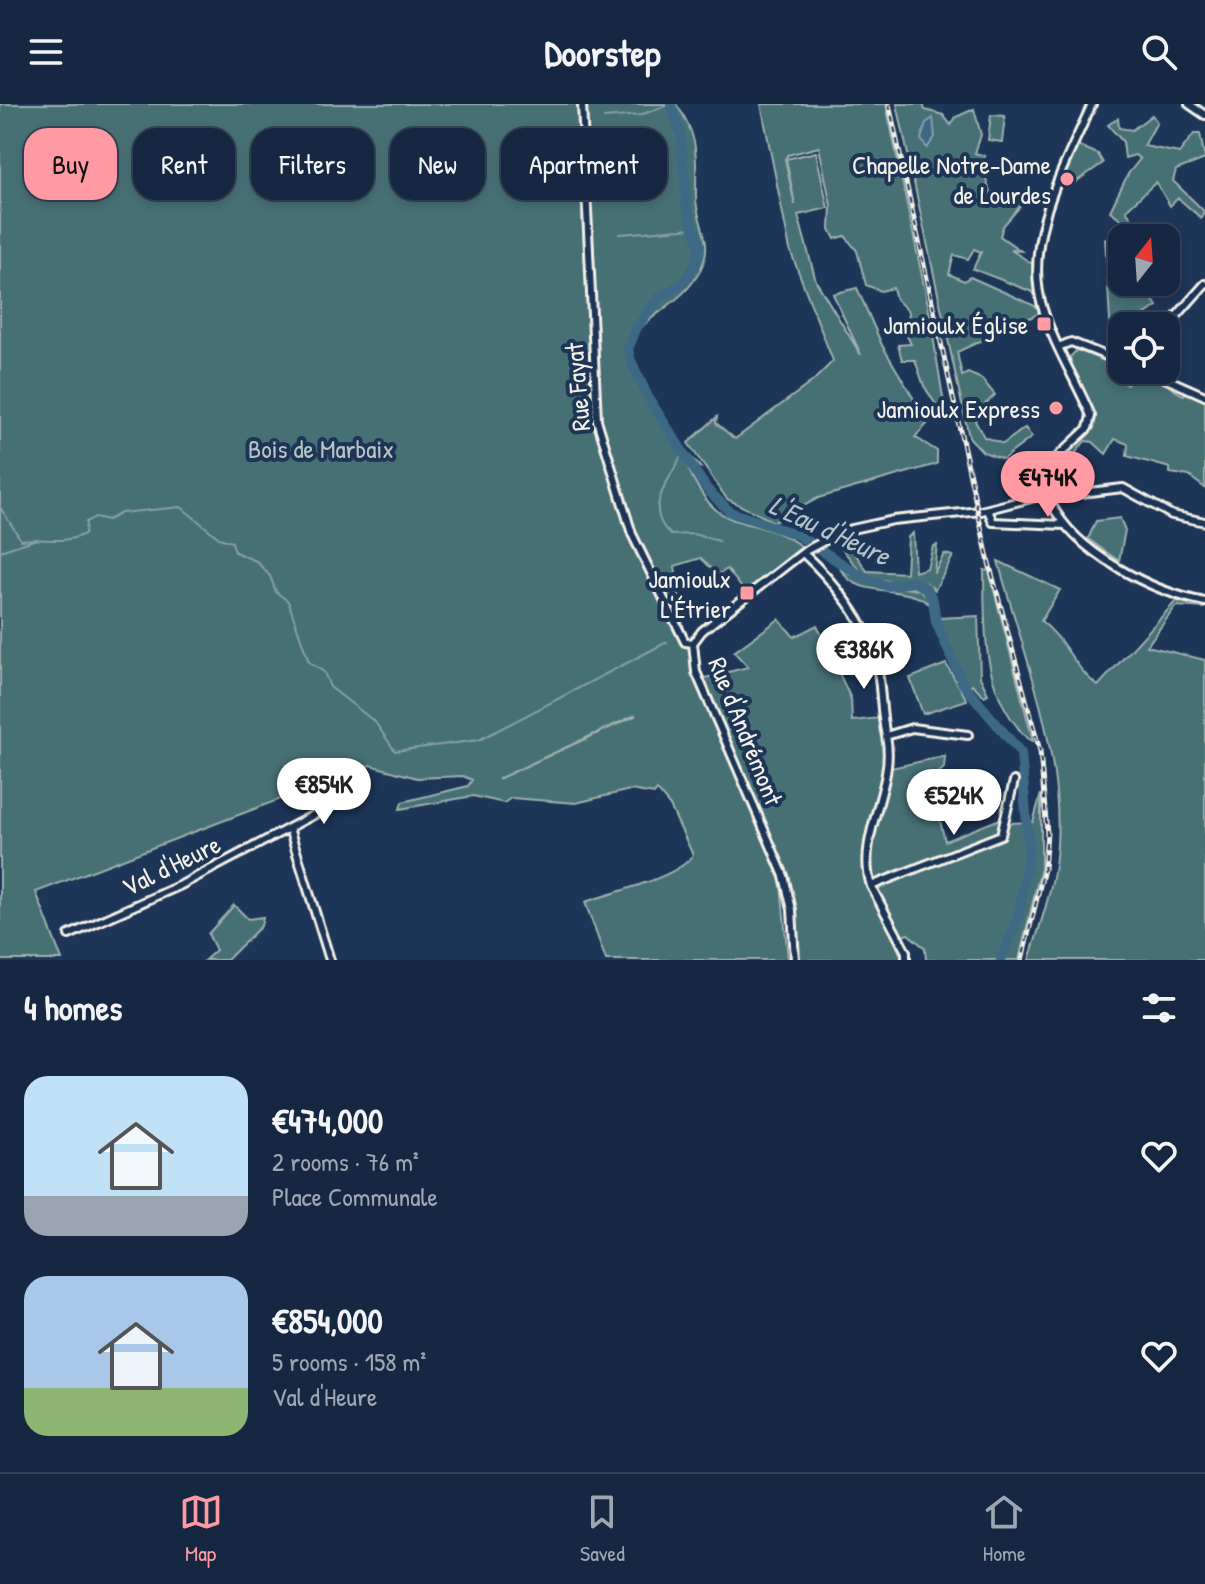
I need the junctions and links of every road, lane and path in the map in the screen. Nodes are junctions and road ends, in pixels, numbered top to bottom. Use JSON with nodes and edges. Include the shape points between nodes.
{"nodes":[{"id":1,"x":582,"y":104,"type":"edge"},
{"id":2,"x":1092,"y":104,"type":"edge"},
{"id":3,"x":1189,"y":104,"type":"edge"},
{"id":4,"x":1205,"y":115,"type":"edge"},
{"id":5,"x":1205,"y":284,"type":"edge"},
{"id":6,"x":1180,"y":312,"type":"edge"},
{"id":7,"x":1058,"y":347,"type":"junction"},
{"id":8,"x":1108,"y":357,"type":"edge"},
{"id":9,"x":1178,"y":384,"type":"edge"},
{"id":10,"x":1205,"y":396,"type":"edge"},
{"id":11,"x":1048,"y":487,"type":"junction"},
{"id":12,"x":1039,"y":496,"type":"junction"},
{"id":13,"x":1056,"y":496,"type":"junction"},
{"id":14,"x":1051,"y":503,"type":"junction"},
{"id":15,"x":988,"y":510,"type":"junction"},
{"id":16,"x":1205,"y":522,"type":"edge"},
{"id":17,"x":1065,"y":525,"type":"junction"},
{"id":18,"x":804,"y":552,"type":"junction"},
{"id":19,"x":1205,"y":602,"type":"edge"},
{"id":20,"x":693,"y":643,"type":"junction"},
{"id":21,"x":968,"y":735,"type":"dead end"},
{"id":22,"x":886,"y":736,"type":"junction"},
{"id":23,"x":1014,"y":781,"type":"dead end"},
{"id":24,"x":329,"y":796,"type":"dead end"},
{"id":25,"x":289,"y":828,"type":"junction"},
{"id":26,"x":871,"y":886,"type":"junction"},
{"id":27,"x":69,"y":935,"type":"dead end"},
{"id":28,"x":330,"y":960,"type":"edge"},
{"id":29,"x":795,"y":960,"type":"edge"},
{"id":30,"x":906,"y":960,"type":"edge"}],
"edges":[{"from":1,"to":20,"type":"street","name":"Rue Fayat","via":[[597,420],[632,534],[685,642]]},
{"from":2,"to":7,"type":"street","via":[[1062,170],[1039,242],[1041,306]]},
{"from":3,"to":4,"type":"street"},
{"from":5,"to":6,"type":"street"},
{"from":7,"to":8,"type":"street","via":[[1071,342]]},
{"from":7,"to":11,"type":"street","via":[[1091,422],[1053,461]]},
{"from":9,"to":10,"type":"street"},
{"from":11,"to":12,"type":"street"},
{"from":11,"to":13,"type":"street"},
{"from":12,"to":14,"type":"street"},
{"from":12,"to":15,"type":"street","name":"Rue d'Andrémont"},
{"from":13,"to":14,"type":"street"},
{"from":13,"to":16,"type":"street","via":[[1123,488],[1172,515]]},
{"from":14,"to":17,"type":"street"},
{"from":15,"to":17,"type":"street","via":[[993,522]]},
{"from":15,"to":18,"type":"street","name":"Rue d'Andrémont","via":[[879,522]]},
{"from":17,"to":19,"type":"street","via":[[1146,585]]},
{"from":18,"to":20,"type":"street","name":"Rue d'Andrémont"},
{"from":18,"to":22,"type":"street","via":[[868,638],[876,658]]},
{"from":20,"to":29,"type":"street","name":"Rue d'Andrémont","via":[[696,672],[784,876]]},
{"from":21,"to":22,"type":"street","via":[[912,728]]},
{"from":22,"to":26,"type":"street","via":[[890,760],[875,815]]},
{"from":23,"to":26,"type":"street","via":[[1001,835]]},
{"from":24,"to":25,"type":"street","name":"Val d'Heure","via":[[321,811]]},
{"from":25,"to":27,"type":"street","name":"Val d'Heure","via":[[181,885]]},
{"from":25,"to":28,"type":"street"},
{"from":26,"to":30,"type":"street"}]}
